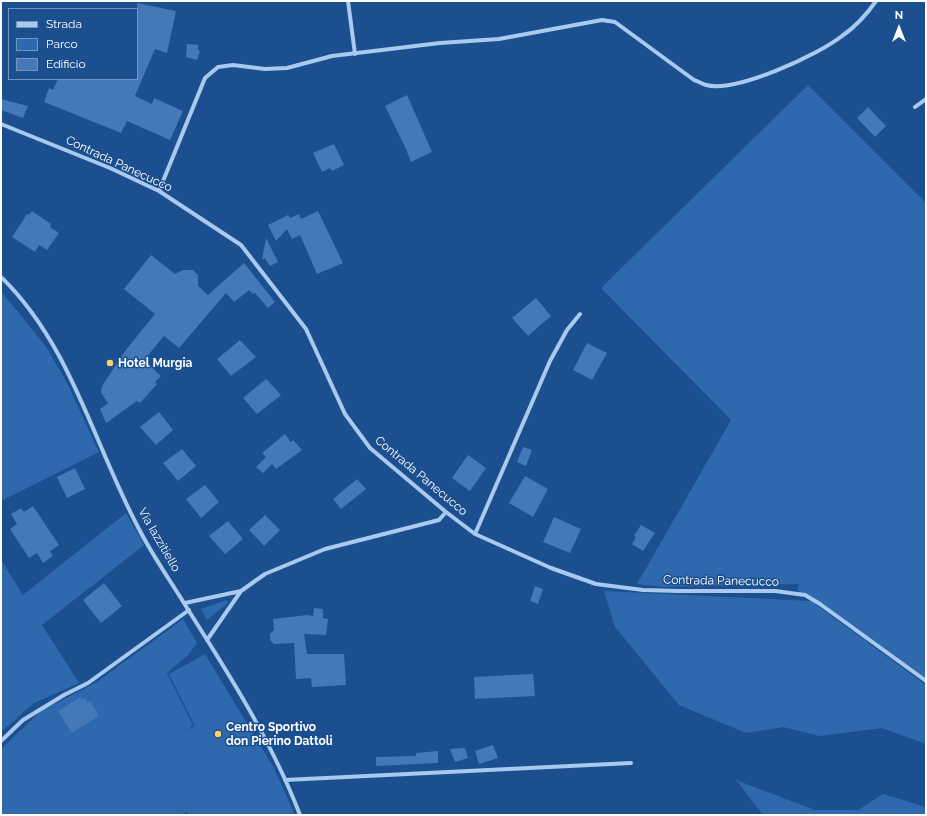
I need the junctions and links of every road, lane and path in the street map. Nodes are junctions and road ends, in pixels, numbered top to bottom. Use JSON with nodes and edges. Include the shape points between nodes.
{"nodes":[{"id":1,"x":348,"y":1,"type":"edge"},
{"id":2,"x":876,"y":1,"type":"edge"},
{"id":3,"x":355,"y":54,"type":"junction"},
{"id":4,"x":926,"y":99,"type":"edge"},
{"id":5,"x":915,"y":107,"type":"dead end"},
{"id":6,"x":1,"y":124,"type":"edge"},
{"id":7,"x":159,"y":191,"type":"junction"},
{"id":8,"x":1,"y":277,"type":"edge"},
{"id":9,"x":580,"y":314,"type":"dead end"},
{"id":10,"x":446,"y":512,"type":"junction"},
{"id":11,"x":475,"y":534,"type":"junction"},
{"id":12,"x":241,"y":591,"type":"junction"},
{"id":13,"x":184,"y":603,"type":"junction"},
{"id":14,"x":189,"y":610,"type":"junction"},
{"id":15,"x":207,"y":640,"type":"junction"},
{"id":16,"x":926,"y":681,"type":"edge"},
{"id":17,"x":1,"y":742,"type":"edge"},
{"id":18,"x":631,"y":763,"type":"dead end"},
{"id":19,"x":285,"y":780,"type":"junction"},
{"id":20,"x":300,"y":815,"type":"edge"}],
"edges":[{"from":1,"to":3,"type":"street"},
{"from":2,"to":3,"type":"street","via":[[842,36],[810,57],[763,76],[723,85],[706,85],[694,80],[615,22],[602,20],[499,39],[440,43]]},
{"from":3,"to":7,"type":"street","via":[[332,56],[287,68],[264,69],[233,65],[218,67],[205,78]]},
{"from":4,"to":5,"type":"street"},
{"from":6,"to":7,"type":"street","name":"Contrada Panecucco","via":[[110,168]]},
{"from":7,"to":10,"type":"street","name":"Contrada Panecucco","via":[[241,245],[306,330],[345,414],[370,448]]},
{"from":8,"to":13,"type":"street","name":"Via Iazzitiello","via":[[40,323],[63,361],[140,531]]},
{"from":9,"to":11,"type":"street","via":[[567,330],[550,361]]},
{"from":10,"to":11,"type":"street","name":"Contrada Panecucco"},
{"from":10,"to":12,"type":"street","via":[[439,520],[325,549],[265,574]]},
{"from":11,"to":16,"type":"street","name":"Contrada Panecucco","via":[[539,563],[596,584],[643,590],[759,590],[805,595]]},
{"from":12,"to":13,"type":"street"},
{"from":12,"to":15,"type":"street"},
{"from":13,"to":14,"type":"street","name":"Via Iazzitiello"},
{"from":14,"to":15,"type":"street","name":"Via Iazzitiello"},
{"from":14,"to":17,"type":"street","via":[[88,683],[23,720]]},
{"from":15,"to":19,"type":"street","name":"Via Iazzitiello"},
{"from":18,"to":19,"type":"street"},
{"from":19,"to":20,"type":"street","name":"Via Iazzitiello"}]}
